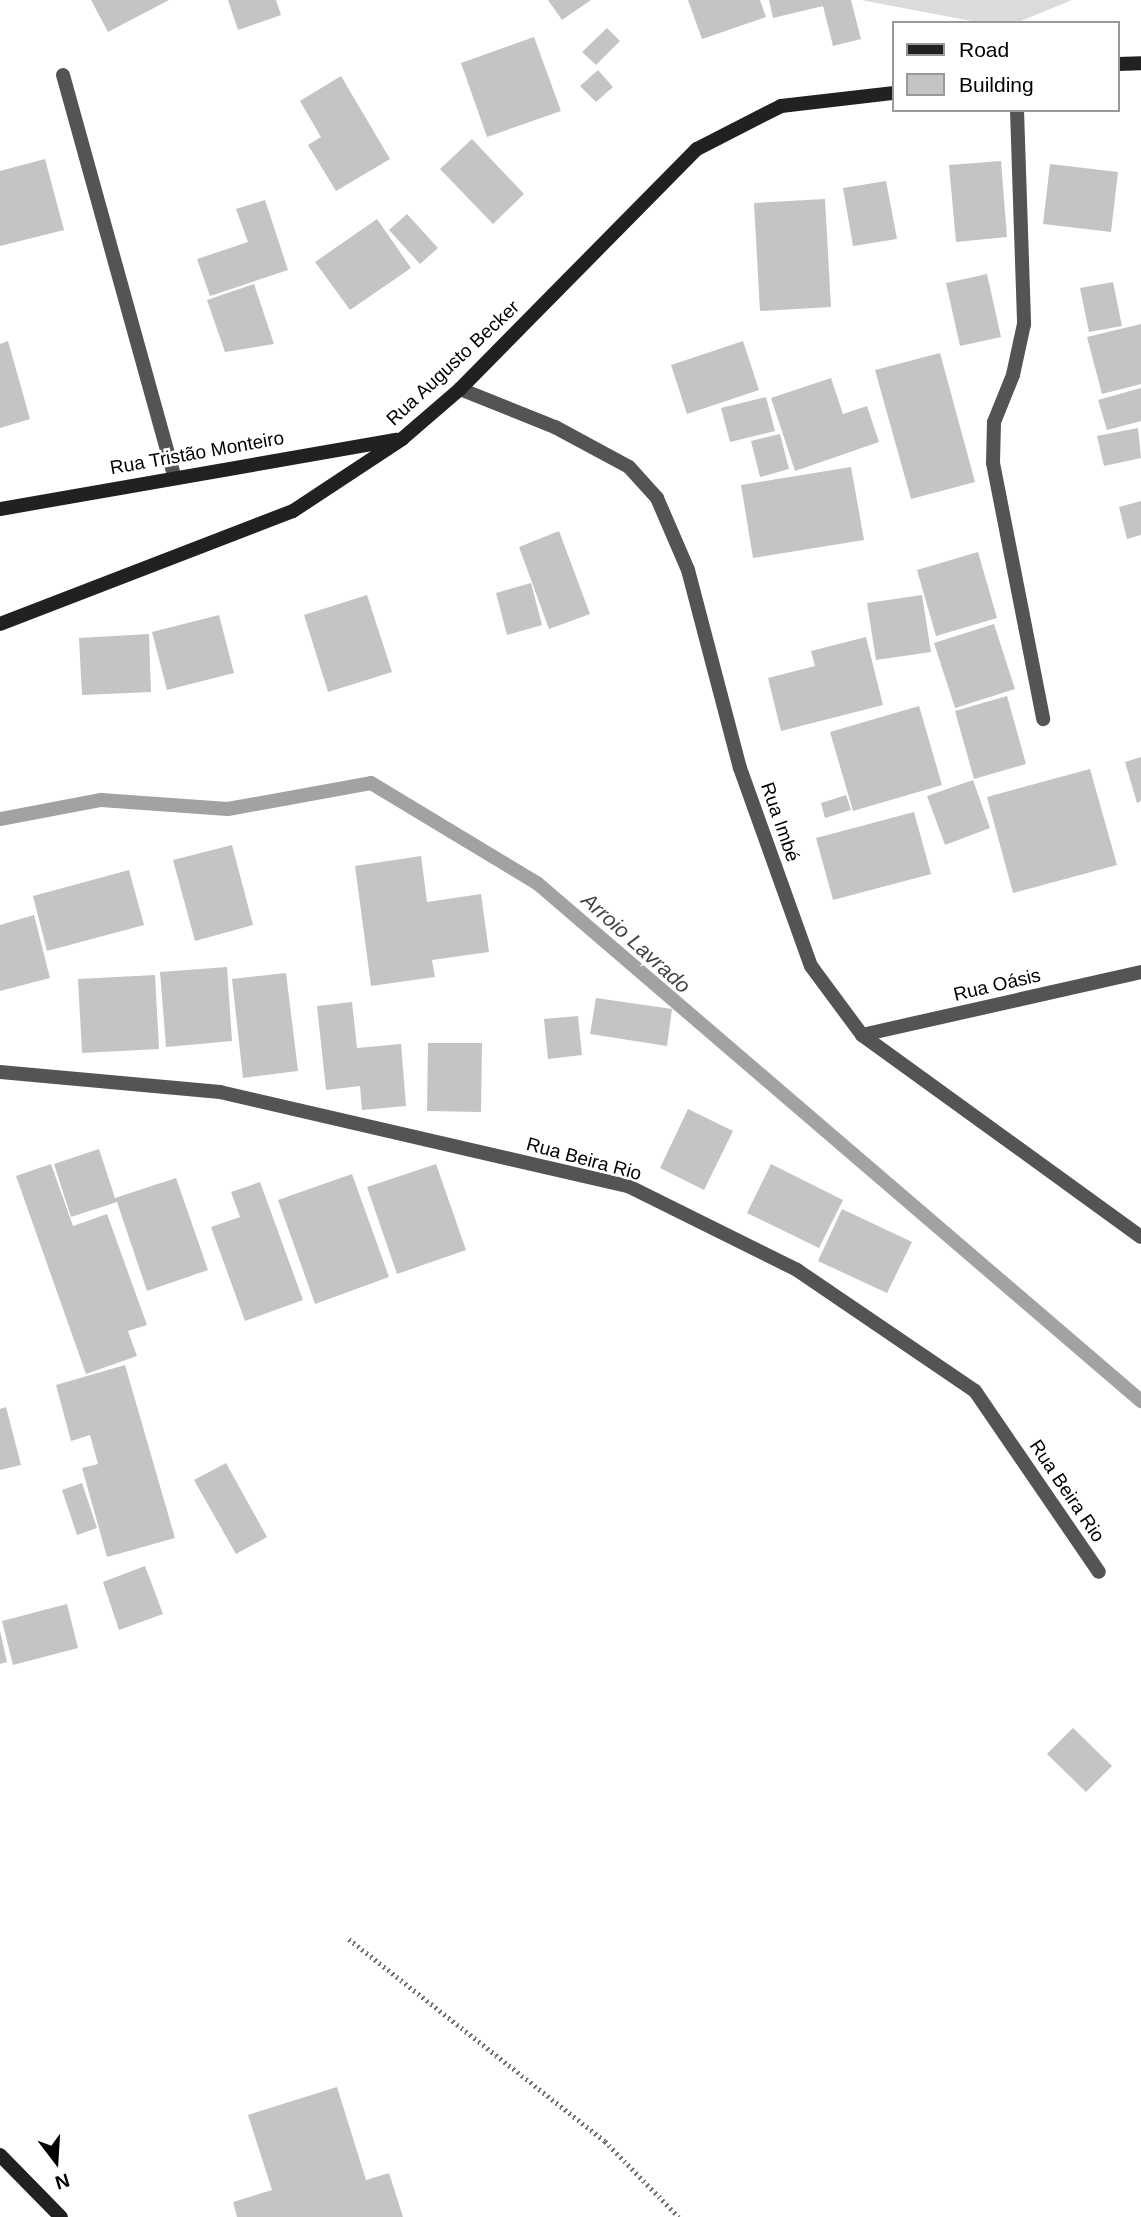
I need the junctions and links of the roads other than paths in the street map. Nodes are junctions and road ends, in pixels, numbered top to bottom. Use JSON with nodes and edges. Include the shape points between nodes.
{"nodes":[{"id":1,"x":1141,"y":63,"type":"edge"},
{"id":2,"x":1120,"y":64,"type":"edge"},
{"id":3,"x":62,"y":75,"type":"dead end"},
{"id":4,"x":892,"y":93,"type":"edge"},
{"id":5,"x":1017,"y":112,"type":"edge"},
{"id":6,"x":460,"y":389,"type":"junction"},
{"id":7,"x":402,"y":439,"type":"junction"},
{"id":8,"x":174,"y":475,"type":"junction"},
{"id":9,"x":0,"y":509,"type":"edge"},
{"id":10,"x":0,"y":624,"type":"edge"},
{"id":11,"x":1043,"y":719,"type":"dead end"},
{"id":12,"x":1141,"y":972,"type":"edge"},
{"id":13,"x":862,"y":1035,"type":"junction"},
{"id":14,"x":0,"y":1072,"type":"edge"},
{"id":15,"x":1141,"y":1237,"type":"edge"},
{"id":16,"x":1099,"y":1573,"type":"dead end"},
{"id":17,"x":0,"y":2155,"type":"edge"},
{"id":18,"x":61,"y":2217,"type":"edge"}],
"edges":[{"from":1,"to":2,"type":"main road"},
{"from":3,"to":8,"type":"street"},
{"from":4,"to":6,"type":"main road","name":"Rua Augusto Becker","via":[[781,106],[697,149]]},
{"from":5,"to":11,"type":"street","via":[[1024,324],[1013,375],[993,422],[993,463]]},
{"from":6,"to":7,"type":"main road","name":"Rua Augusto Becker"},
{"from":6,"to":13,"type":"street","name":"Rua Imbé","via":[[629,467],[657,498],[688,570],[740,768],[811,966]]},
{"from":7,"to":8,"type":"main road","name":"Rua Tristão Monteiro"},
{"from":7,"to":10,"type":"main road","name":"Rua Augusto Becker","via":[[293,512]]},
{"from":8,"to":9,"type":"main road","name":"Rua Tristão Monteiro"},
{"from":12,"to":13,"type":"street","name":"Rua Oásis"},
{"from":13,"to":15,"type":"street","name":"Rua Imbé"},
{"from":14,"to":16,"type":"street","name":"Rua Beira Rio","via":[[220,1092],[628,1186],[797,1270],[975,1391]]},
{"from":17,"to":18,"type":"main road"}]}
